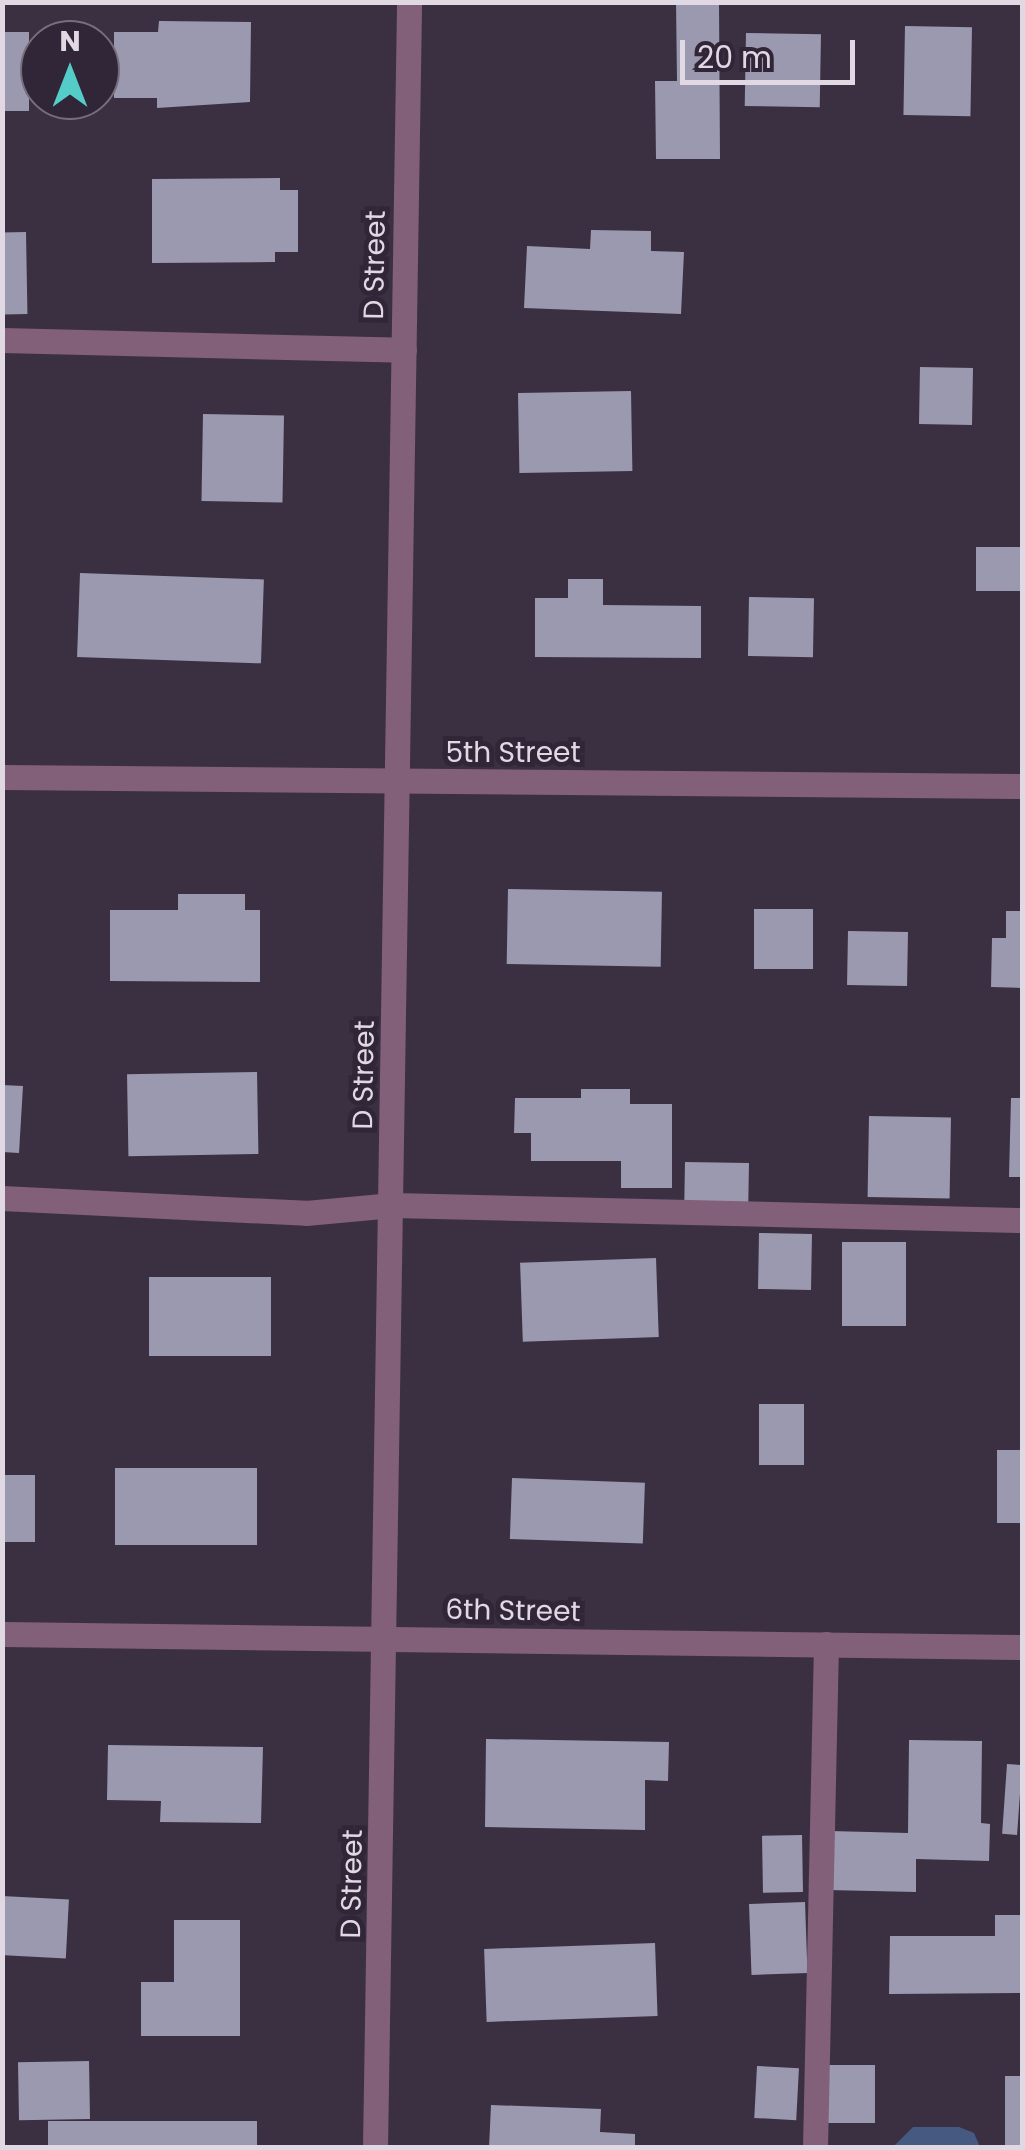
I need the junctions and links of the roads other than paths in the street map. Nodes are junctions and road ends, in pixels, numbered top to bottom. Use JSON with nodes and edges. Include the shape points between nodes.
{"nodes":[{"id":1,"x":409,"y":2,"type":"edge"},
{"id":2,"x":2,"y":340,"type":"edge"},
{"id":3,"x":404,"y":350,"type":"junction"},
{"id":4,"x":2,"y":777,"type":"edge"},
{"id":5,"x":398,"y":783,"type":"junction"},
{"id":6,"x":1022,"y":786,"type":"edge"},
{"id":7,"x":2,"y":1198,"type":"edge"},
{"id":8,"x":393,"y":1205,"type":"junction"},
{"id":9,"x":1022,"y":1220,"type":"edge"},
{"id":10,"x":2,"y":1634,"type":"edge"},
{"id":11,"x":387,"y":1640,"type":"junction"},
{"id":12,"x":826,"y":1644,"type":"junction"},
{"id":13,"x":1022,"y":1647,"type":"edge"},
{"id":14,"x":375,"y":2148,"type":"edge"},
{"id":15,"x":816,"y":2148,"type":"edge"}],
"edges":[{"from":1,"to":3,"type":"street","name":"D Street"},
{"from":2,"to":3,"type":"street"},
{"from":3,"to":5,"type":"street","name":"D Street"},
{"from":4,"to":5,"type":"street","name":"5th Street"},
{"from":5,"to":6,"type":"street","name":"5th Street"},
{"from":5,"to":8,"type":"street","name":"D Street"},
{"from":7,"to":8,"type":"street","via":[[306,1213]]},
{"from":8,"to":9,"type":"street"},
{"from":8,"to":11,"type":"street","name":"D Street"},
{"from":10,"to":11,"type":"street","name":"6th Street"},
{"from":11,"to":12,"type":"street","name":"6th Street"},
{"from":11,"to":14,"type":"street","name":"D Street"},
{"from":12,"to":13,"type":"street","name":"6th Street"},
{"from":12,"to":15,"type":"street"}]}
